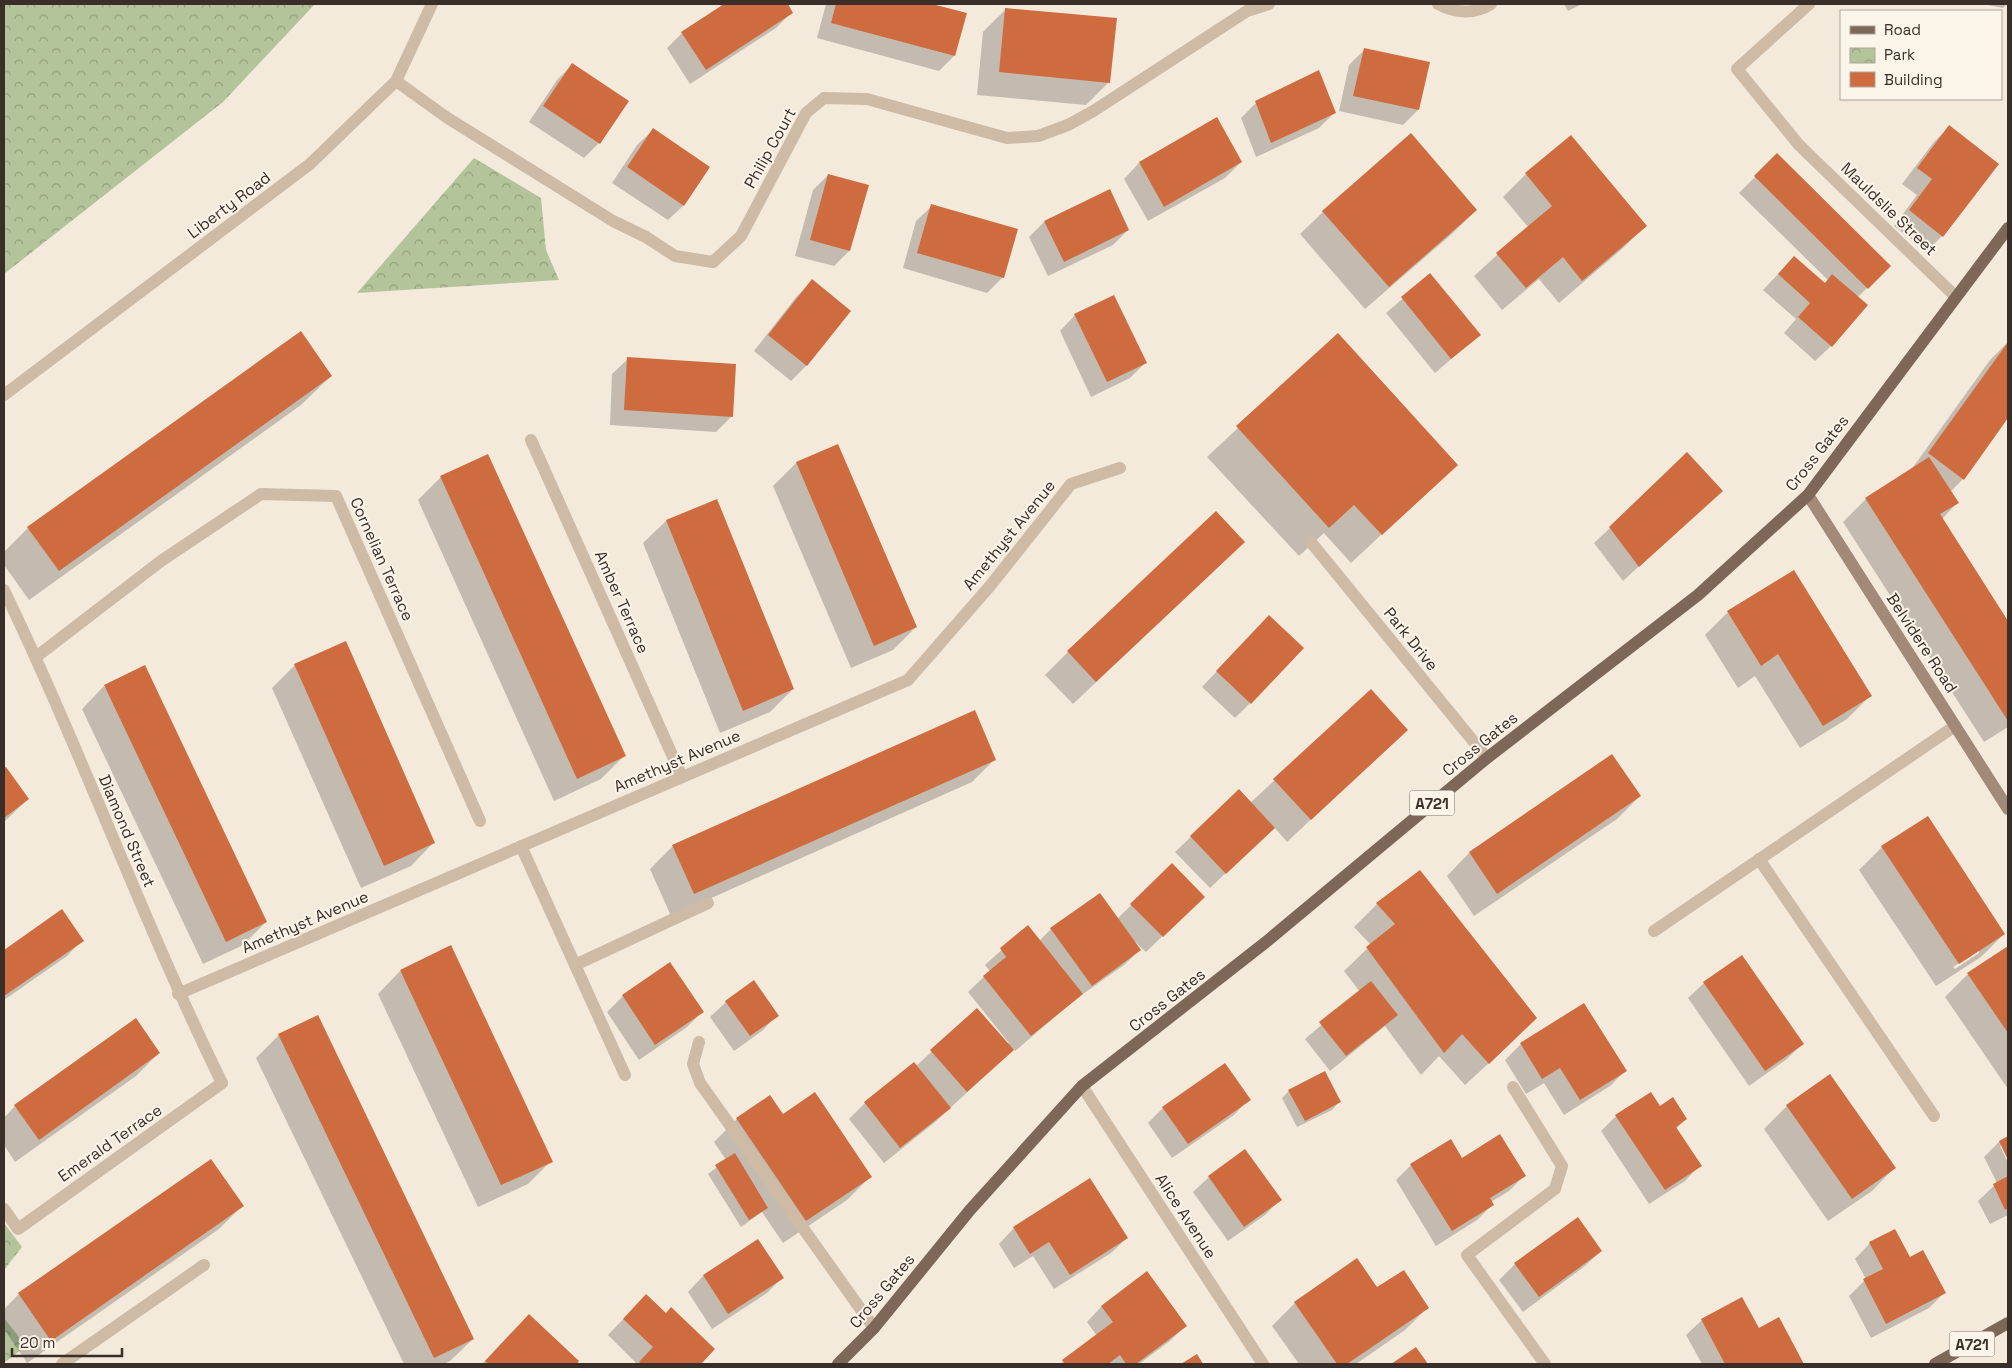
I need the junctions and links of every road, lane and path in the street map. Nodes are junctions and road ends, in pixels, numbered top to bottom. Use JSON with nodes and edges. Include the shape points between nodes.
{"nodes":[{"id":1,"x":432,"y":4,"type":"edge"},
{"id":2,"x":1269,"y":4,"type":"edge"},
{"id":3,"x":1438,"y":4,"type":"edge"},
{"id":4,"x":1491,"y":4,"type":"edge"},
{"id":5,"x":1809,"y":4,"type":"edge"},
{"id":6,"x":396,"y":81,"type":"junction"},
{"id":7,"x":2008,"y":228,"type":"edge"},
{"id":8,"x":1955,"y":296,"type":"junction"},
{"id":9,"x":4,"y":395,"type":"edge"},
{"id":10,"x":531,"y":440,"type":"dead end"},
{"id":11,"x":1120,"y":468,"type":"dead end"},
{"id":12,"x":1808,"y":495,"type":"junction"},
{"id":13,"x":1310,"y":541,"type":"dead end"},
{"id":14,"x":4,"y":590,"type":"edge"},
{"id":15,"x":36,"y":657,"type":"junction"},
{"id":16,"x":1955,"y":726,"type":"junction"},
{"id":17,"x":1487,"y":758,"type":"junction"},
{"id":18,"x":682,"y":777,"type":"junction"},
{"id":19,"x":2008,"y":809,"type":"edge"},
{"id":20,"x":480,"y":821,"type":"dead end"},
{"id":21,"x":521,"y":846,"type":"junction"},
{"id":22,"x":1759,"y":859,"type":"junction"},
{"id":23,"x":708,"y":903,"type":"dead end"},
{"id":24,"x":1654,"y":931,"type":"dead end"},
{"id":25,"x":576,"y":965,"type":"junction"},
{"id":26,"x":178,"y":994,"type":"junction"},
{"id":27,"x":699,"y":1042,"type":"dead end"},
{"id":28,"x":625,"y":1075,"type":"dead end"},
{"id":29,"x":222,"y":1084,"type":"joint"},
{"id":30,"x":1082,"y":1086,"type":"junction"},
{"id":31,"x":1513,"y":1087,"type":"dead end"},
{"id":32,"x":1934,"y":1116,"type":"dead end"},
{"id":33,"x":4,"y":1209,"type":"edge"},
{"id":34,"x":204,"y":1264,"type":"dead end"},
{"id":35,"x":2008,"y":1323,"type":"edge"},
{"id":36,"x":874,"y":1328,"type":"junction"},
{"id":37,"x":62,"y":1364,"type":"edge"},
{"id":38,"x":838,"y":1364,"type":"edge"},
{"id":39,"x":1263,"y":1364,"type":"edge"},
{"id":40,"x":1546,"y":1364,"type":"edge"},
{"id":41,"x":1935,"y":1364,"type":"edge"}],
"edges":[{"from":1,"to":6,"type":"street","name":"Liberty Road"},
{"from":2,"to":6,"type":"street","name":"Philip Court","via":[[1247,11],[1096,110],[1038,136],[1007,138],[867,99],[824,98],[806,113],[741,236],[713,262],[675,256],[446,117]]},
{"from":3,"to":4,"type":"street","via":[[1452,11],[1468,12]]},
{"from":5,"to":8,"type":"street","name":"Mauldslie Street","via":[[1737,69],[1799,146]]},
{"from":6,"to":9,"type":"street","name":"Liberty Road","via":[[310,164]]},
{"from":7,"to":8,"type":"main road","name":"Cross Gates","number":"A721"},
{"from":8,"to":12,"type":"main road","name":"Cross Gates","number":"A721"},
{"from":10,"to":18,"type":"street","name":"Amber Terrace"},
{"from":11,"to":18,"type":"street","name":"Amethyst Avenue","via":[[1071,484],[990,586],[908,680]]},
{"from":12,"to":16,"type":"street","name":"Belvidere Road"},
{"from":12,"to":17,"type":"main road","name":"Cross Gates","number":"A721","via":[[1698,595]]},
{"from":13,"to":17,"type":"street","name":"Park Drive"},
{"from":14,"to":15,"type":"street","name":"Diamond Street"},
{"from":15,"to":20,"type":"street","name":"Cornelian Terrace","via":[[161,561],[261,494],[336,496]]},
{"from":15,"to":26,"type":"street","name":"Diamond Street"},
{"from":16,"to":19,"type":"street","name":"Belvidere Road"},
{"from":16,"to":22,"type":"street"},
{"from":17,"to":30,"type":"main road","name":"Cross Gates","number":"A721","via":[[1266,942]]},
{"from":18,"to":21,"type":"street","name":"Amethyst Avenue"},
{"from":21,"to":25,"type":"street"},
{"from":21,"to":26,"type":"street","name":"Amethyst Avenue"},
{"from":22,"to":24,"type":"street"},
{"from":22,"to":32,"type":"street"},
{"from":23,"to":25,"type":"street"},
{"from":25,"to":28,"type":"street"},
{"from":26,"to":29,"type":"street","name":"Diamond Street"},
{"from":27,"to":36,"type":"street","via":[[693,1064],[700,1083]]},
{"from":29,"to":33,"type":"street","name":"Emerald Terrace","via":[[18,1229]]},
{"from":30,"to":36,"type":"main road","name":"Cross Gates","number":"A721","via":[[970,1210]]},
{"from":30,"to":39,"type":"street","name":"Alice Avenue"},
{"from":31,"to":40,"type":"street","via":[[1562,1166],[1555,1189],[1467,1254]]},
{"from":34,"to":37,"type":"street"},
{"from":35,"to":41,"type":"main road","number":"A721"},
{"from":36,"to":38,"type":"main road","name":"Cross Gates","number":"A721"}]}
